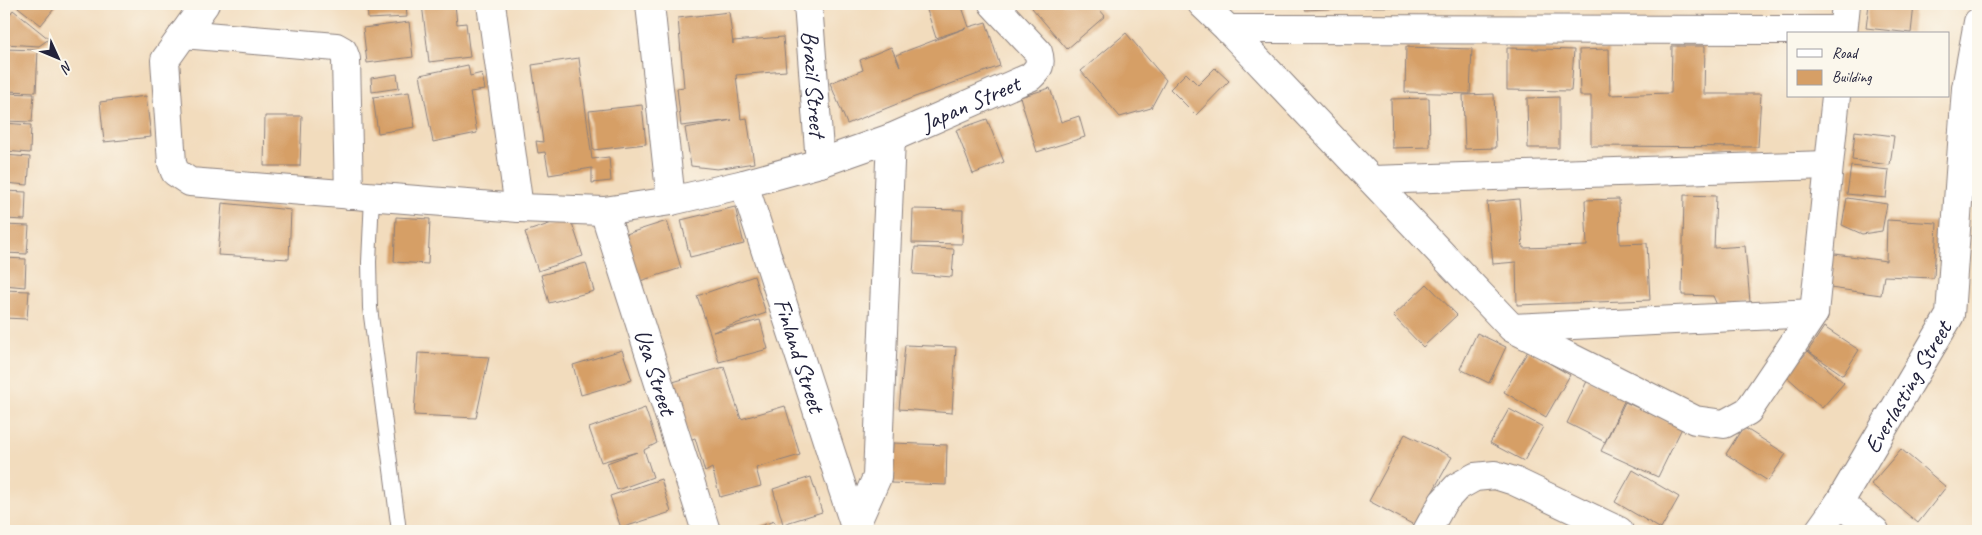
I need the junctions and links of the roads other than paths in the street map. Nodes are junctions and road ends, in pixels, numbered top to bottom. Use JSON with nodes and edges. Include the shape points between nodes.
{"nodes":[{"id":1,"x":205,"y":4,"type":"edge"},
{"id":2,"x":491,"y":4,"type":"edge"},
{"id":3,"x":650,"y":4,"type":"edge"},
{"id":4,"x":808,"y":4,"type":"edge"},
{"id":5,"x":993,"y":4,"type":"edge"},
{"id":6,"x":1202,"y":4,"type":"edge"},
{"id":7,"x":1846,"y":4,"type":"edge"},
{"id":8,"x":1978,"y":22,"type":"edge"},
{"id":9,"x":1228,"y":29,"type":"junction"},
{"id":10,"x":1843,"y":32,"type":"edge"},
{"id":11,"x":182,"y":34,"type":"junction"},
{"id":12,"x":1972,"y":93,"type":"edge"},
{"id":13,"x":1836,"y":98,"type":"edge"},
{"id":14,"x":891,"y":138,"type":"junction"},
{"id":15,"x":820,"y":163,"type":"junction"},
{"id":16,"x":1828,"y":166,"type":"junction"},
{"id":17,"x":1372,"y":180,"type":"junction"},
{"id":18,"x":744,"y":184,"type":"junction"},
{"id":19,"x":360,"y":196,"type":"junction"},
{"id":20,"x":670,"y":200,"type":"junction"},
{"id":21,"x":519,"y":208,"type":"junction"},
{"id":22,"x":604,"y":211,"type":"junction"},
{"id":23,"x":1814,"y":313,"type":"junction"},
{"id":24,"x":1512,"y":328,"type":"junction"},
{"id":25,"x":1839,"y":503,"type":"junction"},
{"id":26,"x":854,"y":529,"type":"edge"},
{"id":27,"x":399,"y":531,"type":"edge"},
{"id":28,"x":706,"y":531,"type":"edge"},
{"id":29,"x":1426,"y":531,"type":"edge"},
{"id":30,"x":1619,"y":531,"type":"edge"},
{"id":31,"x":1818,"y":531,"type":"edge"},
{"id":32,"x":1876,"y":531,"type":"edge"}],
"edges":[{"from":1,"to":11,"type":"street"},
{"from":2,"to":21,"type":"street"},
{"from":3,"to":20,"type":"street"},
{"from":4,"to":15,"type":"street","name":"Brazil Street"},
{"from":5,"to":14,"type":"street","name":"Japan Street","via":[[1038,52],[1040,66],[1030,77]]},
{"from":6,"to":9,"type":"street"},
{"from":7,"to":10,"type":"street"},
{"from":8,"to":12,"type":"street","name":"Everlasting Street"},
{"from":9,"to":10,"type":"street"},
{"from":9,"to":17,"type":"street"},
{"from":11,"to":19,"type":"street","via":[[336,47],[343,51]]},
{"from":11,"to":19,"type":"street","name":"Japan Street","via":[[165,60],[175,172],[190,182]]},
{"from":12,"to":25,"type":"street","name":"Everlasting Street","via":[[1950,315]]},
{"from":13,"to":16,"type":"street"},
{"from":14,"to":15,"type":"street","name":"Japan Street"},
{"from":14,"to":26,"type":"street","via":[[878,477]]},
{"from":15,"to":18,"type":"street","name":"Japan Street"},
{"from":16,"to":17,"type":"street"},
{"from":16,"to":23,"type":"street"},
{"from":17,"to":24,"type":"street"},
{"from":18,"to":20,"type":"street","name":"Japan Street"},
{"from":18,"to":26,"type":"street","name":"Finland Street"},
{"from":19,"to":21,"type":"street","name":"Japan Street"},
{"from":19,"to":27,"type":"lane","via":[[369,262],[370,308]]},
{"from":20,"to":22,"type":"street","name":"Japan Street"},
{"from":21,"to":22,"type":"street","name":"Japan Street"},
{"from":22,"to":28,"type":"street","name":"Usa Street"},
{"from":23,"to":24,"type":"street"},
{"from":23,"to":24,"type":"street","via":[[1748,411],[1724,424],[1695,420]]},
{"from":25,"to":31,"type":"street","name":"Everlasting Street"},
{"from":25,"to":32,"type":"street"},
{"from":29,"to":30,"type":"street","via":[[1443,502],[1457,487],[1475,477],[1495,475]]}]}
